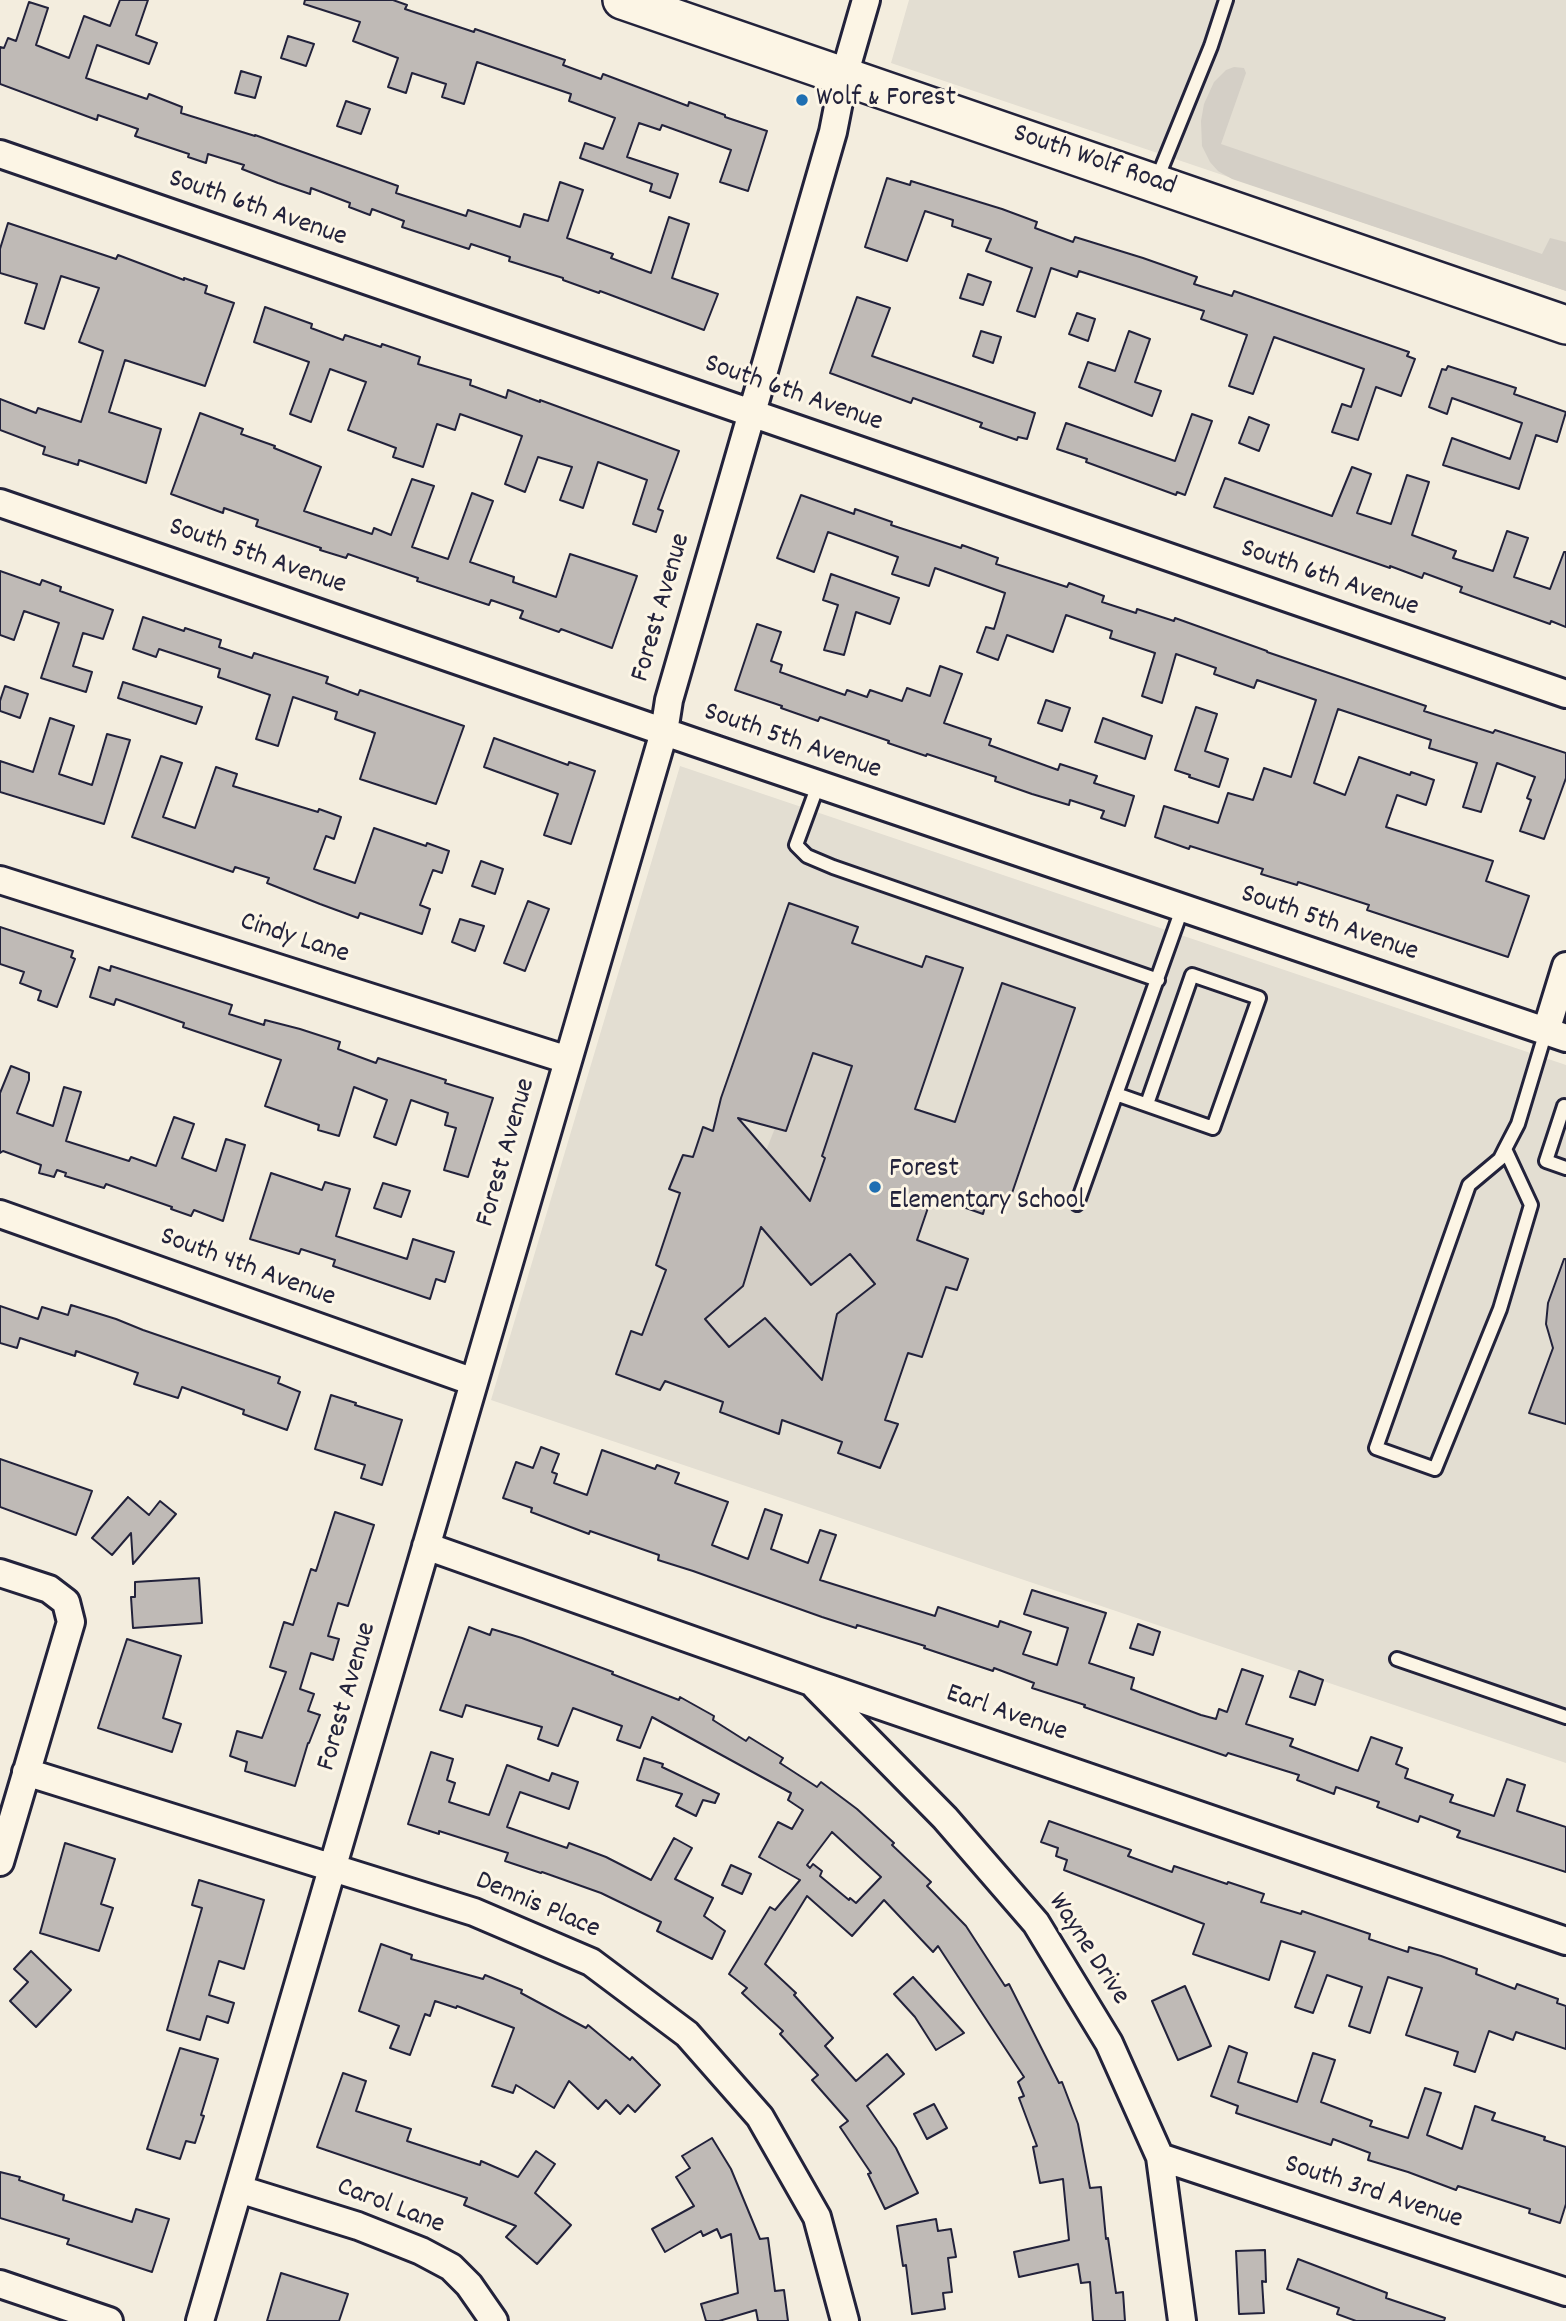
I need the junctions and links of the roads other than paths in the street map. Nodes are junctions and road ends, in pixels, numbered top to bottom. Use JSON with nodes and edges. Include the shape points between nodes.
{"nodes":[{"id":1,"x":622,"y":0,"type":"edge"},
{"id":2,"x":866,"y":0,"type":"edge"},
{"id":3,"x":1226,"y":0,"type":"edge"},
{"id":4,"x":844,"y":76,"type":"junction"},
{"id":5,"x":0,"y":154,"type":"edge"},
{"id":6,"x":1155,"y":183,"type":"junction"},
{"id":7,"x":1566,"y":325,"type":"edge"},
{"id":8,"x":751,"y":415,"type":"junction"},
{"id":9,"x":0,"y":503,"type":"edge"},
{"id":10,"x":1566,"y":694,"type":"edge"},
{"id":11,"x":664,"y":732,"type":"junction"},
{"id":12,"x":818,"y":785,"type":"junction"},
{"id":13,"x":0,"y":880,"type":"edge"},
{"id":14,"x":1182,"y":909,"type":"junction"},
{"id":15,"x":1566,"y":966,"type":"edge"},
{"id":16,"x":1158,"y":980,"type":"junction"},
{"id":17,"x":1556,"y":1035,"type":"edge"},
{"id":18,"x":568,"y":1060,"type":"junction"},
{"id":19,"x":1116,"y":1094,"type":"junction"},
{"id":20,"x":1147,"y":1104,"type":"junction"},
{"id":21,"x":1566,"y":1107,"type":"edge"},
{"id":22,"x":1505,"y":1149,"type":"junction"},
{"id":23,"x":1566,"y":1168,"type":"edge"},
{"id":24,"x":1077,"y":1204,"type":"dead end"},
{"id":25,"x":0,"y":1214,"type":"edge"},
{"id":26,"x":474,"y":1382,"type":"junction"},
{"id":27,"x":426,"y":1546,"type":"junction"},
{"id":28,"x":0,"y":1573,"type":"edge"},
{"id":29,"x":1397,"y":1659,"type":"dead end"},
{"id":30,"x":811,"y":1682,"type":"junction"},
{"id":31,"x":1566,"y":1717,"type":"edge"},
{"id":32,"x":26,"y":1772,"type":"junction"},
{"id":33,"x":0,"y":1862,"type":"edge"},
{"id":34,"x":333,"y":1867,"type":"junction"},
{"id":35,"x":1566,"y":1941,"type":"edge"},
{"id":36,"x":1160,"y":2157,"type":"junction"},
{"id":37,"x":239,"y":2189,"type":"junction"},
{"id":38,"x":0,"y":2284,"type":"edge"},
{"id":39,"x":1566,"y":2292,"type":"edge"},
{"id":40,"x":108,"y":2321,"type":"edge"},
{"id":41,"x":200,"y":2321,"type":"edge"},
{"id":42,"x":494,"y":2321,"type":"edge"},
{"id":43,"x":845,"y":2321,"type":"edge"},
{"id":44,"x":1182,"y":2321,"type":"edge"}],
"edges":[{"from":1,"to":4,"type":"main road","name":"South Wolf Road"},
{"from":2,"to":4,"type":"street","name":"Forest Avenue"},
{"from":3,"to":6,"type":"lane"},
{"from":4,"to":6,"type":"main road","name":"South Wolf Road"},
{"from":4,"to":8,"type":"street","name":"Forest Avenue","via":[[833,132]]},
{"from":5,"to":8,"type":"street","name":"South 6th Avenue"},
{"from":6,"to":7,"type":"main road","name":"South Wolf Road"},
{"from":8,"to":10,"type":"street","name":"South 6th Avenue"},
{"from":8,"to":11,"type":"street","name":"Forest Avenue"},
{"from":9,"to":11,"type":"street","name":"South 5th Avenue"},
{"from":11,"to":12,"type":"street","name":"South 5th Avenue"},
{"from":11,"to":18,"type":"street","name":"Forest Avenue"},
{"from":12,"to":14,"type":"street","name":"South 5th Avenue"},
{"from":12,"to":16,"type":"lane","via":[[796,845],[807,856]]},
{"from":13,"to":18,"type":"street","name":"Cindy Lane"},
{"from":14,"to":16,"type":"lane"},
{"from":14,"to":17,"type":"street","name":"South 5th Avenue"},
{"from":15,"to":17,"type":"street"},
{"from":16,"to":19,"type":"lane"},
{"from":17,"to":22,"type":"lane"},
{"from":18,"to":26,"type":"street","name":"Forest Avenue"},
{"from":19,"to":20,"type":"lane"},
{"from":19,"to":24,"type":"lane"},
{"from":20,"to":20,"type":"lane","via":[[1213,1128],[1259,998],[1192,975]]},
{"from":21,"to":23,"type":"lane","via":[[1546,1161]]},
{"from":22,"to":22,"type":"lane","via":[[1500,1159],[1469,1185],[1376,1448],[1435,1469],[1500,1309],[1531,1205]]},
{"from":25,"to":26,"type":"street","name":"South 4th Avenue"},
{"from":26,"to":27,"type":"street","name":"Forest Avenue"},
{"from":27,"to":30,"type":"street","name":"Earl Avenue"},
{"from":27,"to":34,"type":"street","name":"Forest Avenue"},
{"from":28,"to":32,"type":"street","via":[[49,1589],[66,1602],[71,1622]]},
{"from":29,"to":31,"type":"lane"},
{"from":30,"to":35,"type":"street","name":"Earl Avenue"},
{"from":30,"to":36,"type":"street","name":"Wayne Drive","via":[[945,1818],[1036,1923],[1109,2043]]},
{"from":32,"to":33,"type":"street"},
{"from":32,"to":34,"type":"street","name":"Dennis Place"},
{"from":34,"to":37,"type":"street","name":"Forest Avenue"},
{"from":34,"to":43,"type":"street","name":"Dennis Place","via":[[474,1912],[591,1962],[687,2034],[760,2117],[817,2217]]},
{"from":36,"to":39,"type":"street","name":"South 3rd Avenue"},
{"from":36,"to":44,"type":"street","name":"Wayne Drive"},
{"from":37,"to":41,"type":"street","name":"Forest Avenue"},
{"from":37,"to":42,"type":"street","name":"Carol Lane","via":[[421,2251],[451,2267],[469,2284]]},
{"from":38,"to":40,"type":"street"}]}
